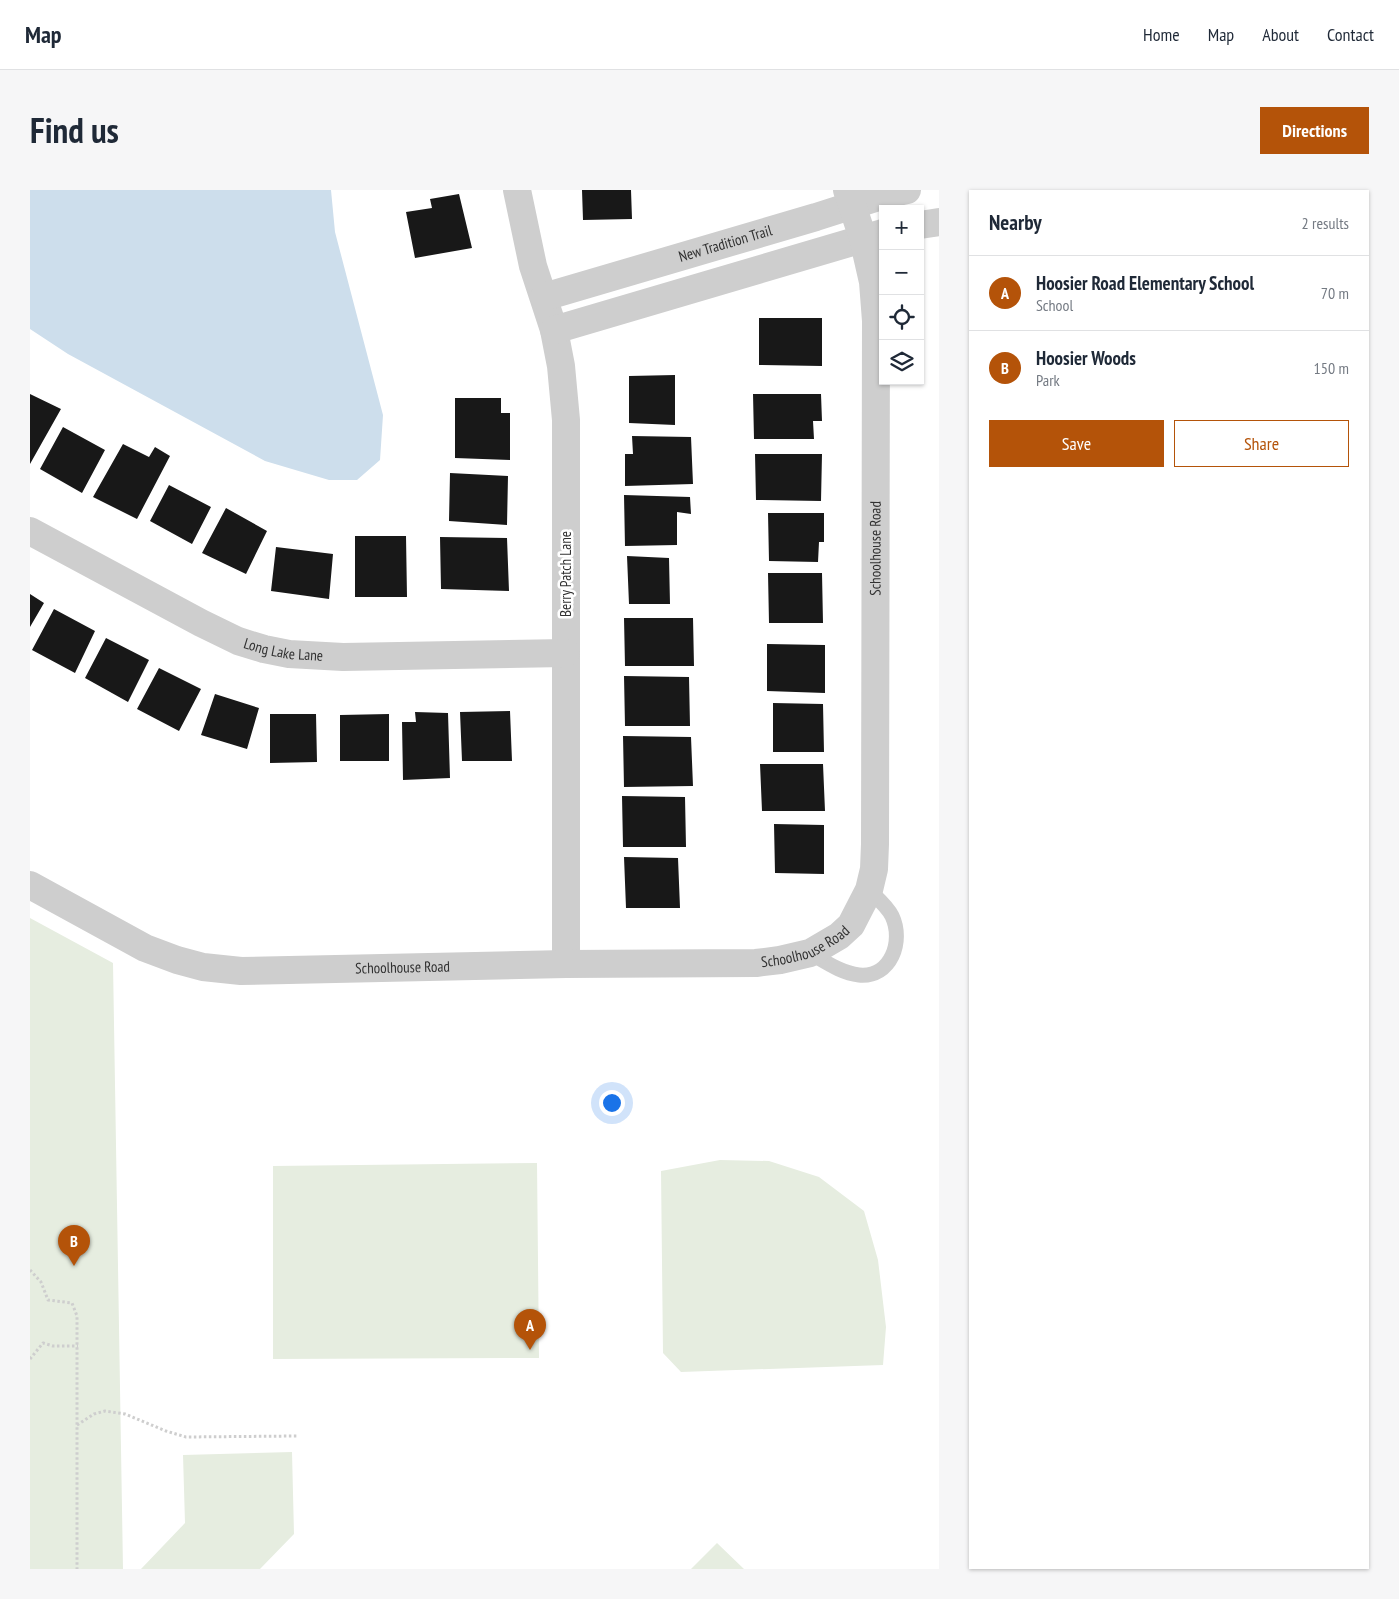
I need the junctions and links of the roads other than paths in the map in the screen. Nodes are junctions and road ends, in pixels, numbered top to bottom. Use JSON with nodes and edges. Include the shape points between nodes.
{"nodes":[{"id":1,"x":517,"y":190,"type":"edge"},
{"id":2,"x":907,"y":190,"type":"edge"},
{"id":3,"x":849,"y":197,"type":"edge"},
{"id":4,"x":939,"y":222,"type":"edge"},
{"id":5,"x":924,"y":224,"type":"edge"},
{"id":6,"x":873,"y":235,"type":"edge"},
{"id":7,"x":544,"y":297,"type":"junction"},
{"id":8,"x":554,"y":330,"type":"junction"},
{"id":9,"x":30,"y":531,"type":"edge"},
{"id":10,"x":566,"y":653,"type":"junction"},
{"id":11,"x":30,"y":885,"type":"edge"},
{"id":12,"x":869,"y":890,"type":"junction"},
{"id":13,"x":810,"y":953,"type":"junction"},
{"id":14,"x":566,"y":964,"type":"junction"}],
"edges":[{"from":1,"to":7,"type":"street","name":"Berry Patch Lane"},
{"from":2,"to":3,"type":"street","name":"New Tradition Trail"},
{"from":3,"to":6,"type":"street","name":"Schoolhouse Road"},
{"from":3,"to":7,"type":"street","name":"New Tradition Trail","via":[[816,217]]},
{"from":4,"to":5,"type":"street"},
{"from":6,"to":8,"type":"street"},
{"from":6,"to":12,"type":"street","name":"Schoolhouse Road","via":[[876,321],[875,844]]},
{"from":7,"to":8,"type":"street","name":"Berry Patch Lane"},
{"from":8,"to":10,"type":"street","name":"Berry Patch Lane","via":[[566,420]]},
{"from":9,"to":10,"type":"street","name":"Long Lake Lane","via":[[201,623],[238,641],[264,649],[343,657]]},
{"from":10,"to":14,"type":"street","name":"Berry Patch Lane"},
{"from":11,"to":14,"type":"street","name":"Schoolhouse Road","via":[[145,948],[209,968],[241,971]]},
{"from":12,"to":13,"type":"street","name":"Schoolhouse Road","via":[[851,925]]},
{"from":12,"to":13,"type":"lane","via":[[893,918],[896,943],[889,962],[874,973],[862,976],[840,970]]},
{"from":13,"to":14,"type":"street","name":"Schoolhouse Road","via":[[756,963]]}]}
